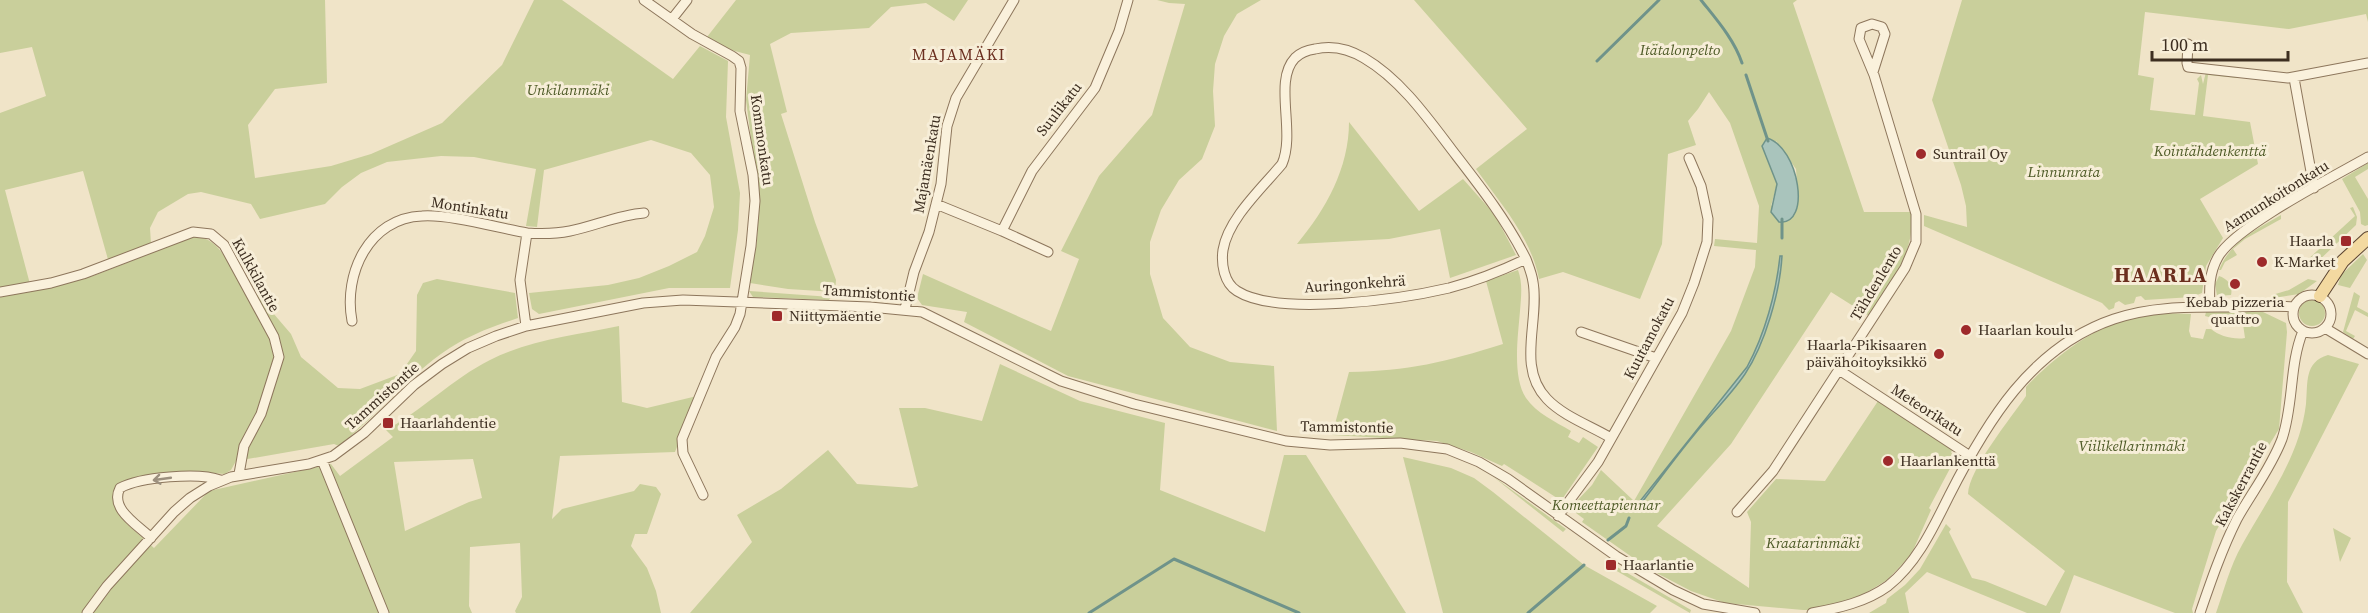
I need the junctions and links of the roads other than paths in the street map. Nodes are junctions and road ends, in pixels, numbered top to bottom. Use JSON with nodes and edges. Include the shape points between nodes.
{"nodes":[{"id":1,"x":644,"y":0,"type":"edge"},
{"id":2,"x":687,"y":0,"type":"edge"},
{"id":3,"x":1014,"y":0,"type":"edge"},
{"id":4,"x":1128,"y":0,"type":"edge"},
{"id":5,"x":672,"y":19,"type":"junction"},
{"id":6,"x":2188,"y":44,"type":"dead end"},
{"id":7,"x":2368,"y":63,"type":"edge"},
{"id":8,"x":1873,"y":72,"type":"junction"},
{"id":9,"x":2294,"y":78,"type":"junction"},
{"id":10,"x":2368,"y":157,"type":"edge"},
{"id":11,"x":1689,"y":158,"type":"dead end"},
{"id":12,"x":2314,"y":188,"type":"junction"},
{"id":13,"x":936,"y":204,"type":"junction"},
{"id":14,"x":644,"y":213,"type":"dead end"},
{"id":15,"x":1002,"y":231,"type":"junction"},
{"id":16,"x":527,"y":233,"type":"junction"},
{"id":17,"x":2368,"y":238,"type":"edge"},
{"id":18,"x":1048,"y":252,"type":"dead end"},
{"id":19,"x":1526,"y":260,"type":"junction"},
{"id":20,"x":0,"y":292,"type":"edge"},
{"id":21,"x":2320,"y":296,"type":"junction"},
{"id":22,"x":741,"y":302,"type":"junction"},
{"id":23,"x":2210,"y":307,"type":"junction"},
{"id":24,"x":2294,"y":307,"type":"junction"},
{"id":25,"x":905,"y":309,"type":"junction"},
{"id":26,"x":352,"y":321,"type":"dead end"},
{"id":27,"x":526,"y":326,"type":"junction"},
{"id":28,"x":2325,"y":328,"type":"junction"},
{"id":29,"x":2303,"y":331,"type":"junction"},
{"id":30,"x":1581,"y":332,"type":"dead end"},
{"id":31,"x":2368,"y":354,"type":"edge"},
{"id":32,"x":1656,"y":358,"type":"junction"},
{"id":33,"x":1839,"y":370,"type":"junction"},
{"id":34,"x":1611,"y":438,"type":"junction"},
{"id":35,"x":1970,"y":456,"type":"junction"},
{"id":36,"x":322,"y":460,"type":"junction"},
{"id":37,"x":239,"y":474,"type":"junction"},
{"id":38,"x":220,"y":480,"type":"junction"},
{"id":39,"x":703,"y":495,"type":"dead end"},
{"id":40,"x":1737,"y":512,"type":"dead end"},
{"id":41,"x":1558,"y":516,"type":"junction"},
{"id":42,"x":151,"y":538,"type":"junction"},
{"id":43,"x":1702,"y":609,"type":"edge"},
{"id":44,"x":87,"y":613,"type":"edge"},
{"id":45,"x":384,"y":613,"type":"edge"},
{"id":46,"x":1755,"y":613,"type":"edge"},
{"id":47,"x":1812,"y":613,"type":"edge"},
{"id":48,"x":2200,"y":613,"type":"edge"}],
"edges":[{"from":1,"to":5,"type":"street","name":"Kommonkatu"},
{"from":2,"to":5,"type":"street"},
{"from":3,"to":13,"type":"street","name":"Majamäenkatu","via":[[956,98],[947,126]]},
{"from":4,"to":15,"type":"street","name":"Suulikatu","via":[[1095,88],[1032,171]]},
{"from":5,"to":22,"type":"street","name":"Kommonkatu","via":[[732,56],[741,68],[740,111],[755,201]]},
{"from":6,"to":9,"type":"street","via":[[2188,67]]},
{"from":7,"to":9,"type":"street"},
{"from":8,"to":8,"type":"street","name":"Tähdenlento","via":[[1859,39],[1861,28],[1872,24],[1882,27],[1885,34]]},
{"from":8,"to":33,"type":"street","name":"Tähdenlento","via":[[1914,204],[1916,242],[1905,268]]},
{"from":9,"to":12,"type":"street"},
{"from":10,"to":12,"type":"street","name":"Aamunkoitonkatu"},
{"from":11,"to":32,"type":"street","name":"Kuutamokatu","via":[[1706,201],[1707,242],[1682,313]]},
{"from":12,"to":23,"type":"street","name":"Aamunkoitonkatu","via":[[2229,243],[2211,272]]},
{"from":13,"to":15,"type":"street"},
{"from":13,"to":25,"type":"street","name":"Majamäenkatu"},
{"from":14,"to":16,"type":"street","via":[[627,214],[573,231]]},
{"from":15,"to":18,"type":"street"},
{"from":16,"to":26,"type":"street","name":"Montinkatu","via":[[432,216],[396,222],[373,238],[358,260],[351,296]]},
{"from":16,"to":27,"type":"street","name":"Montinkatu","via":[[520,280]]},
{"from":17,"to":21,"type":"main road","via":[[2343,261]]},
{"from":19,"to":19,"type":"street","name":"Auringonkehrä","via":[[1502,215],[1428,119],[1386,75],[1364,58],[1338,47],[1302,52],[1293,59],[1284,87],[1286,155],[1238,216],[1222,251],[1224,274],[1235,290],[1255,298],[1337,304],[1451,287]]},
{"from":19,"to":34,"type":"street","name":"Auringonkehrä","via":[[1534,294],[1532,368],[1541,392],[1561,410]]},
{"from":20,"to":37,"type":"street","name":"Kulkkilantie","via":[[83,274],[193,232],[217,238],[279,351],[261,414],[244,446]]},
{"from":21,"to":24,"type":"street","via":[[2302,297]]},
{"from":21,"to":28,"type":"street","via":[[2331,309],[2331,321]]},
{"from":22,"to":25,"type":"street","name":"Tammistontie"},
{"from":22,"to":27,"type":"street","name":"Tammistontie","via":[[664,300]]},
{"from":22,"to":39,"type":"street","via":[[735,327],[716,357],[682,439],[683,453]]},
{"from":23,"to":24,"type":"street"},
{"from":23,"to":35,"type":"street","via":[[2140,312],[2106,322],[2069,341],[2043,359],[2016,386]]},
{"from":24,"to":29,"type":"street","via":[[2295,323]]},
{"from":25,"to":41,"type":"street","name":"Tammistontie","via":[[933,316],[1061,381],[1134,404],[1286,441],[1330,445],[1400,443],[1447,449],[1508,479]]},
{"from":27,"to":36,"type":"street","name":"Tammistontie","via":[[484,341],[442,364],[351,444]]},
{"from":28,"to":29,"type":"street","via":[[2316,333]]},
{"from":28,"to":31,"type":"street"},
{"from":29,"to":48,"type":"street","name":"Kakskerrantie","via":[[2282,438],[2237,519]]},
{"from":30,"to":32,"type":"street"},
{"from":32,"to":34,"type":"street","name":"Kuutamokatu"},
{"from":33,"to":35,"type":"street","name":"Meteorikatu"},
{"from":33,"to":40,"type":"street","name":"Tähdenlento","via":[[1773,471]]},
{"from":34,"to":41,"type":"street","name":"Kuutamokatu","via":[[1593,470]]},
{"from":35,"to":47,"type":"street","via":[[1918,553],[1889,585],[1841,608]]},
{"from":36,"to":37,"type":"street","name":"Tammistontie"},
{"from":36,"to":45,"type":"street"},
{"from":37,"to":38,"type":"street","name":"Tammistontie"},
{"from":38,"to":42,"type":"street","name":"Tammistontie","via":[[190,498]]},
{"from":38,"to":42,"type":"street","one_way":true,"via":[[185,476],[120,488],[119,507]]},
{"from":41,"to":43,"type":"street","name":"Tammistontie"},
{"from":42,"to":44,"type":"street","name":"Tammistontie"},
{"from":43,"to":46,"type":"street","name":"Tammistontie"}]}
